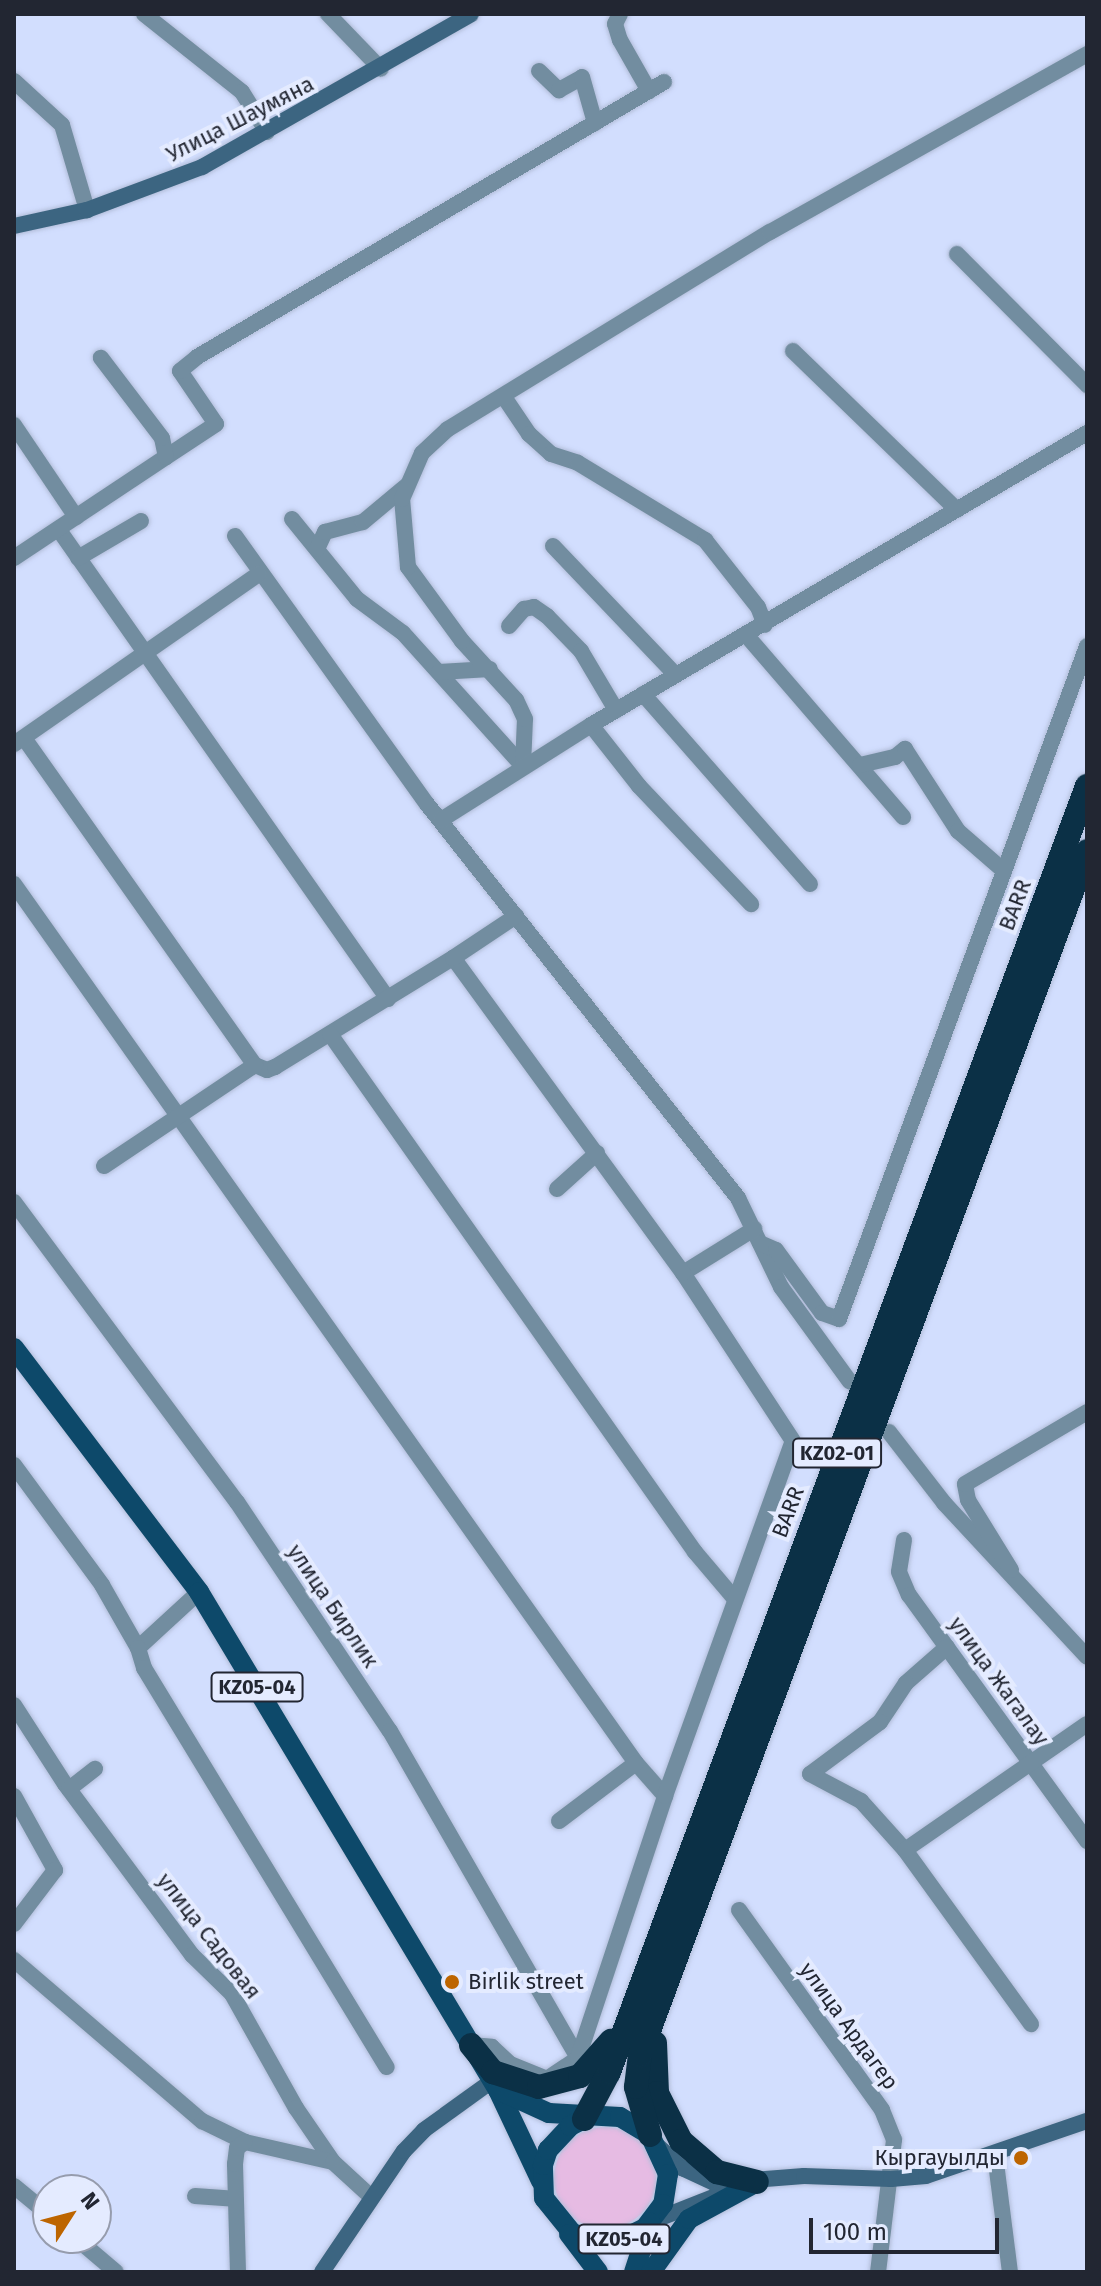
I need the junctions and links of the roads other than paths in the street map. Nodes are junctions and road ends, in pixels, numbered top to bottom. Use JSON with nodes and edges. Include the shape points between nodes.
{"nodes":[{"id":1,"x":144,"y":14,"type":"edge"},
{"id":2,"x":328,"y":14,"type":"edge"},
{"id":3,"x":471,"y":14,"type":"edge"},
{"id":4,"x":620,"y":14,"type":"edge"},
{"id":5,"x":1087,"y":54,"type":"edge"},
{"id":6,"x":381,"y":69,"type":"junction"},
{"id":7,"x":539,"y":71,"type":"dead end"},
{"id":8,"x":14,"y":81,"type":"edge"},
{"id":9,"x":595,"y":123,"type":"junction"},
{"id":10,"x":267,"y":132,"type":"junction"},
{"id":11,"x":87,"y":210,"type":"junction"},
{"id":12,"x":14,"y":226,"type":"edge"},
{"id":13,"x":957,"y":254,"type":"dead end"},
{"id":14,"x":793,"y":351,"type":"dead end"},
{"id":15,"x":101,"y":358,"type":"dead end"},
{"id":16,"x":1087,"y":385,"type":"edge"},
{"id":17,"x":504,"y":397,"type":"junction"},
{"id":18,"x":14,"y":425,"type":"edge"},
{"id":19,"x":1087,"y":433,"type":"edge"},
{"id":20,"x":166,"y":457,"type":"junction"},
{"id":21,"x":406,"y":486,"type":"junction"},
{"id":22,"x":957,"y":510,"type":"junction"},
{"id":23,"x":76,"y":517,"type":"junction"},
{"id":24,"x":292,"y":519,"type":"dead end"},
{"id":25,"x":141,"y":521,"type":"dead end"},
{"id":26,"x":59,"y":530,"type":"junction"},
{"id":27,"x":235,"y":536,"type":"dead end"},
{"id":28,"x":553,"y":546,"type":"dead end"},
{"id":29,"x":317,"y":549,"type":"junction"},
{"id":30,"x":14,"y":558,"type":"edge"},
{"id":31,"x":78,"y":558,"type":"junction"},
{"id":32,"x":259,"y":574,"type":"junction"},
{"id":33,"x":765,"y":625,"type":"junction"},
{"id":34,"x":509,"y":626,"type":"dead end"},
{"id":35,"x":747,"y":636,"type":"junction"},
{"id":36,"x":1087,"y":646,"type":"edge"},
{"id":37,"x":143,"y":655,"type":"junction"},
{"id":38,"x":490,"y":669,"type":"junction"},
{"id":39,"x":439,"y":672,"type":"junction"},
{"id":40,"x":676,"y":675,"type":"junction"},
{"id":41,"x":643,"y":694,"type":"junction"},
{"id":42,"x":616,"y":710,"type":"junction"},
{"id":43,"x":591,"y":725,"type":"junction"},
{"id":44,"x":19,"y":741,"type":"edge"},
{"id":45,"x":521,"y":764,"type":"junction"},
{"id":46,"x":860,"y":765,"type":"junction"},
{"id":47,"x":1087,"y":786,"type":"edge"},
{"id":48,"x":903,"y":817,"type":"dead end"},
{"id":49,"x":441,"y":820,"type":"junction"},
{"id":50,"x":1087,"y":851,"type":"edge"},
{"id":51,"x":1004,"y":871,"type":"junction"},
{"id":52,"x":14,"y":884,"type":"edge"},
{"id":53,"x":810,"y":884,"type":"dead end"},
{"id":54,"x":751,"y":904,"type":"dead end"},
{"id":55,"x":516,"y":916,"type":"junction"},
{"id":56,"x":453,"y":958,"type":"junction"},
{"id":57,"x":388,"y":999,"type":"junction"},
{"id":58,"x":330,"y":1034,"type":"junction"},
{"id":59,"x":255,"y":1065,"type":"junction"},
{"id":60,"x":177,"y":1116,"type":"junction"},
{"id":61,"x":597,"y":1153,"type":"junction"},
{"id":62,"x":104,"y":1166,"type":"dead end"},
{"id":63,"x":557,"y":1189,"type":"dead end"},
{"id":64,"x":14,"y":1202,"type":"edge"},
{"id":65,"x":757,"y":1236,"type":"junction"},
{"id":66,"x":683,"y":1273,"type":"junction"},
{"id":67,"x":14,"y":1348,"type":"edge"},
{"id":68,"x":850,"y":1382,"type":"dead end"},
{"id":69,"x":1087,"y":1412,"type":"edge"},
{"id":70,"x":889,"y":1432,"type":"dead end"},
{"id":71,"x":14,"y":1465,"type":"edge"},
{"id":72,"x":904,"y":1540,"type":"dead end"},
{"id":73,"x":1011,"y":1575,"type":"junction"},
{"id":74,"x":199,"y":1592,"type":"junction"},
{"id":75,"x":734,"y":1598,"type":"junction"},
{"id":76,"x":947,"y":1647,"type":"junction"},
{"id":77,"x":138,"y":1648,"type":"junction"},
{"id":78,"x":1087,"y":1657,"type":"edge"},
{"id":79,"x":14,"y":1705,"type":"edge"},
{"id":80,"x":1087,"y":1724,"type":"edge"},
{"id":81,"x":636,"y":1763,"type":"junction"},
{"id":82,"x":1032,"y":1763,"type":"junction"},
{"id":83,"x":95,"y":1769,"type":"dead end"},
{"id":84,"x":69,"y":1789,"type":"junction"},
{"id":85,"x":14,"y":1796,"type":"edge"},
{"id":86,"x":665,"y":1796,"type":"junction"},
{"id":87,"x":559,"y":1821,"type":"dead end"},
{"id":88,"x":1087,"y":1841,"type":"edge"},
{"id":89,"x":905,"y":1850,"type":"junction"},
{"id":90,"x":739,"y":1910,"type":"dead end"},
{"id":91,"x":14,"y":1924,"type":"edge"},
{"id":92,"x":14,"y":1960,"type":"edge"},
{"id":93,"x":662,"y":1998,"type":"junction"},
{"id":94,"x":624,"y":2023,"type":"junction"},
{"id":95,"x":1031,"y":2024,"type":"dead end"},
{"id":96,"x":471,"y":2045,"type":"junction"},
{"id":97,"x":578,"y":2058,"type":"junction"},
{"id":98,"x":387,"y":2067,"type":"dead end"},
{"id":99,"x":499,"y":2093,"type":"junction"},
{"id":100,"x":584,"y":2119,"type":"junction"},
{"id":101,"x":1087,"y":2121,"type":"edge"},
{"id":102,"x":654,"y":2140,"type":"junction"},
{"id":103,"x":245,"y":2142,"type":"junction"},
{"id":104,"x":995,"y":2155,"type":"junction"},
{"id":105,"x":333,"y":2162,"type":"junction"},
{"id":106,"x":891,"y":2179,"type":"junction"},
{"id":107,"x":541,"y":2181,"type":"junction"},
{"id":108,"x":757,"y":2182,"type":"junction"},
{"id":109,"x":14,"y":2186,"type":"edge"},
{"id":110,"x":369,"y":2195,"type":"junction"},
{"id":111,"x":195,"y":2196,"type":"dead end"},
{"id":112,"x":234,"y":2199,"type":"junction"},
{"id":113,"x":32,"y":2201,"type":"edge"},
{"id":114,"x":650,"y":2223,"type":"junction"},
{"id":115,"x":561,"y":2225,"type":"junction"},
{"id":116,"x":95,"y":2254,"type":"edge"},
{"id":117,"x":116,"y":2272,"type":"edge"},
{"id":118,"x":238,"y":2272,"type":"edge"},
{"id":119,"x":322,"y":2272,"type":"edge"},
{"id":120,"x":598,"y":2272,"type":"edge"},
{"id":121,"x":634,"y":2272,"type":"edge"},
{"id":122,"x":651,"y":2272,"type":"edge"},
{"id":123,"x":878,"y":2272,"type":"edge"},
{"id":124,"x":1010,"y":2272,"type":"edge"}],
"edges":[{"from":1,"to":10,"type":"street","via":[[242,92]]},
{"from":2,"to":6,"type":"street"},
{"from":3,"to":6,"type":"street","name":"Улица Шаумяна"},
{"from":4,"to":9,"type":"street","via":[[615,24],[620,40],[657,87]]},
{"from":5,"to":17,"type":"street","via":[[770,232]]},
{"from":6,"to":10,"type":"street","name":"Улица Шаумяна"},
{"from":7,"to":9,"type":"street","via":[[559,90],[582,77]]},
{"from":8,"to":11,"type":"street","via":[[62,125]]},
{"from":9,"to":20,"type":"street","via":[[197,357],[180,371],[216,424]]},
{"from":10,"to":11,"type":"street","name":"Улица Шаумяна","via":[[202,167]]},
{"from":11,"to":12,"type":"street","name":"Улица Шаумяна"},
{"from":13,"to":16,"type":"street"},
{"from":14,"to":22,"type":"street"},
{"from":15,"to":20,"type":"street","via":[[162,438]]},
{"from":17,"to":21,"type":"street","via":[[448,429],[422,453]]},
{"from":17,"to":33,"type":"street","via":[[529,434],[551,454],[578,463],[705,540],[758,607]]},
{"from":18,"to":23,"type":"street"},
{"from":19,"to":22,"type":"street"},
{"from":20,"to":23,"type":"street"},
{"from":21,"to":29,"type":"street","via":[[363,522],[325,532]]},
{"from":21,"to":38,"type":"street","via":[[401,528],[408,567]]},
{"from":22,"to":33,"type":"street"},
{"from":23,"to":26,"type":"street"},
{"from":24,"to":29,"type":"street"},
{"from":25,"to":31,"type":"street"},
{"from":26,"to":30,"type":"street"},
{"from":26,"to":31,"type":"street"},
{"from":27,"to":32,"type":"street"},
{"from":28,"to":40,"type":"street"},
{"from":29,"to":39,"type":"street","via":[[357,599],[403,633]]},
{"from":31,"to":37,"type":"street"},
{"from":32,"to":37,"type":"street"},
{"from":32,"to":49,"type":"street"},
{"from":33,"to":35,"type":"street"},
{"from":34,"to":42,"type":"street","via":[[524,609],[534,607],[547,616],[581,651]]},
{"from":35,"to":40,"type":"street"},
{"from":35,"to":46,"type":"street"},
{"from":36,"to":51,"type":"street"},
{"from":37,"to":44,"type":"street"},
{"from":37,"to":57,"type":"street"},
{"from":38,"to":39,"type":"street"},
{"from":38,"to":45,"type":"street","via":[[525,719]]},
{"from":39,"to":45,"type":"street"},
{"from":40,"to":41,"type":"street"},
{"from":41,"to":42,"type":"street"},
{"from":41,"to":53,"type":"street"},
{"from":42,"to":43,"type":"street"},
{"from":43,"to":45,"type":"street"},
{"from":43,"to":54,"type":"street","via":[[639,786]]},
{"from":44,"to":59,"type":"street"},
{"from":45,"to":49,"type":"street"},
{"from":46,"to":48,"type":"street"},
{"from":46,"to":51,"type":"street","via":[[895,757],[905,749],[958,831]]},
{"from":47,"to":94,"type":"highway","name":"BARR","number":"KZ02-01"},
{"from":49,"to":55,"type":"street"},
{"from":50,"to":93,"type":"highway","number":"KZ02-01"},
{"from":51,"to":65,"type":"street","via":[[839,1319],[822,1313],[776,1250]]},
{"from":52,"to":60,"type":"street"},
{"from":55,"to":56,"type":"street"},
{"from":55,"to":65,"type":"street","via":[[690,1134]]},
{"from":56,"to":57,"type":"street"},
{"from":56,"to":61,"type":"street"},
{"from":57,"to":58,"type":"street"},
{"from":58,"to":59,"type":"street","via":[[267,1070]]},
{"from":58,"to":75,"type":"street","via":[[695,1552]]},
{"from":59,"to":60,"type":"street"},
{"from":60,"to":62,"type":"street"},
{"from":60,"to":81,"type":"street"},
{"from":61,"to":63,"type":"street"},
{"from":61,"to":66,"type":"street"},
{"from":64,"to":97,"type":"street","name":"улица Бирлик","via":[[237,1502],[382,1718],[450,1827]]},
{"from":65,"to":66,"type":"street"},
{"from":65,"to":68,"type":"street","via":[[781,1287]]},
{"from":66,"to":75,"type":"street","via":[[793,1441]]},
{"from":67,"to":74,"type":"main road","number":"KZ05-04"},
{"from":69,"to":73,"type":"street","via":[[965,1484],[968,1500],[1010,1564]]},
{"from":70,"to":73,"type":"street","via":[[944,1503]]},
{"from":71,"to":77,"type":"street","via":[[102,1585]]},
{"from":72,"to":76,"type":"street","name":"улица Жагалау","via":[[899,1572]]},
{"from":73,"to":78,"type":"street"},
{"from":74,"to":77,"type":"street"},
{"from":74,"to":96,"type":"main road","number":"KZ05-04"},
{"from":75,"to":86,"type":"street"},
{"from":76,"to":82,"type":"street","name":"улица Жагалау"},
{"from":76,"to":89,"type":"street","via":[[906,1683],[880,1722],[810,1774],[861,1801]]},
{"from":77,"to":98,"type":"street","via":[[144,1668]]},
{"from":79,"to":84,"type":"street","name":"улица Садовая"},
{"from":80,"to":82,"type":"street"},
{"from":81,"to":86,"type":"street"},
{"from":81,"to":87,"type":"street"},
{"from":82,"to":88,"type":"street","name":"улица Жагалау"},
{"from":82,"to":89,"type":"street"},
{"from":83,"to":84,"type":"street"},
{"from":84,"to":105,"type":"street","name":"улица Садовая","via":[[192,1955],[232,1994]]},
{"from":85,"to":91,"type":"street","via":[[55,1870]]},
{"from":86,"to":97,"type":"street"},
{"from":89,"to":95,"type":"street"},
{"from":90,"to":106,"type":"street","name":"улица Ардагер","via":[[882,2110],[894,2140]]},
{"from":92,"to":103,"type":"street","via":[[202,2121]]},
{"from":93,"to":102,"type":"highway","number":"KZ02-01","via":[[637,2065],[638,2101]]},
{"from":93,"to":108,"type":"highway","via":[[653,2074],[671,2127],[707,2166]]},
{"from":94,"to":96,"type":"highway","via":[[593,2065],[550,2087],[506,2080]]},
{"from":94,"to":100,"type":"highway","name":"BARR","number":"KZ02-01","via":[[609,2072]]},
{"from":96,"to":97,"type":"street","via":[[492,2047],[510,2064],[547,2079]]},
{"from":96,"to":99,"type":"main road","number":"KZ05-04"},
{"from":99,"to":100,"type":"main road","via":[[541,2111]]},
{"from":99,"to":107,"type":"main road","number":"KZ05-04"},
{"from":99,"to":110,"type":"street","via":[[424,2130]]},
{"from":100,"to":102,"type":"main road","via":[[620,2117]]},
{"from":100,"to":107,"type":"main road","via":[[553,2143]]},
{"from":101,"to":104,"type":"street"},
{"from":102,"to":108,"type":"street","via":[[703,2179]]},
{"from":102,"to":114,"type":"main road","number":"KZ05-04","via":[[667,2190]]},
{"from":103,"to":105,"type":"street"},
{"from":103,"to":112,"type":"street","via":[[237,2148]]},
{"from":104,"to":106,"type":"street","via":[[926,2176]]},
{"from":104,"to":124,"type":"street"},
{"from":105,"to":110,"type":"street","name":"улица Садовая"},
{"from":106,"to":108,"type":"street","via":[[804,2176]]},
{"from":106,"to":123,"type":"street","name":"улица Ардагер"},
{"from":107,"to":115,"type":"main road","number":"KZ05-04","via":[[544,2198]]},
{"from":108,"to":114,"type":"street","via":[[676,2207]]},
{"from":108,"to":122,"type":"main road","via":[[689,2219]]},
{"from":109,"to":113,"type":"street"},
{"from":110,"to":119,"type":"street"},
{"from":111,"to":112,"type":"street"},
{"from":112,"to":118,"type":"street"},
{"from":114,"to":115,"type":"main road","number":"KZ05-04","via":[[632,2236],[603,2242]]},
{"from":114,"to":121,"type":"main road","number":"KZ05-04"},
{"from":115,"to":120,"type":"main road","number":"KZ05-04"},
{"from":116,"to":117,"type":"street"}]}
